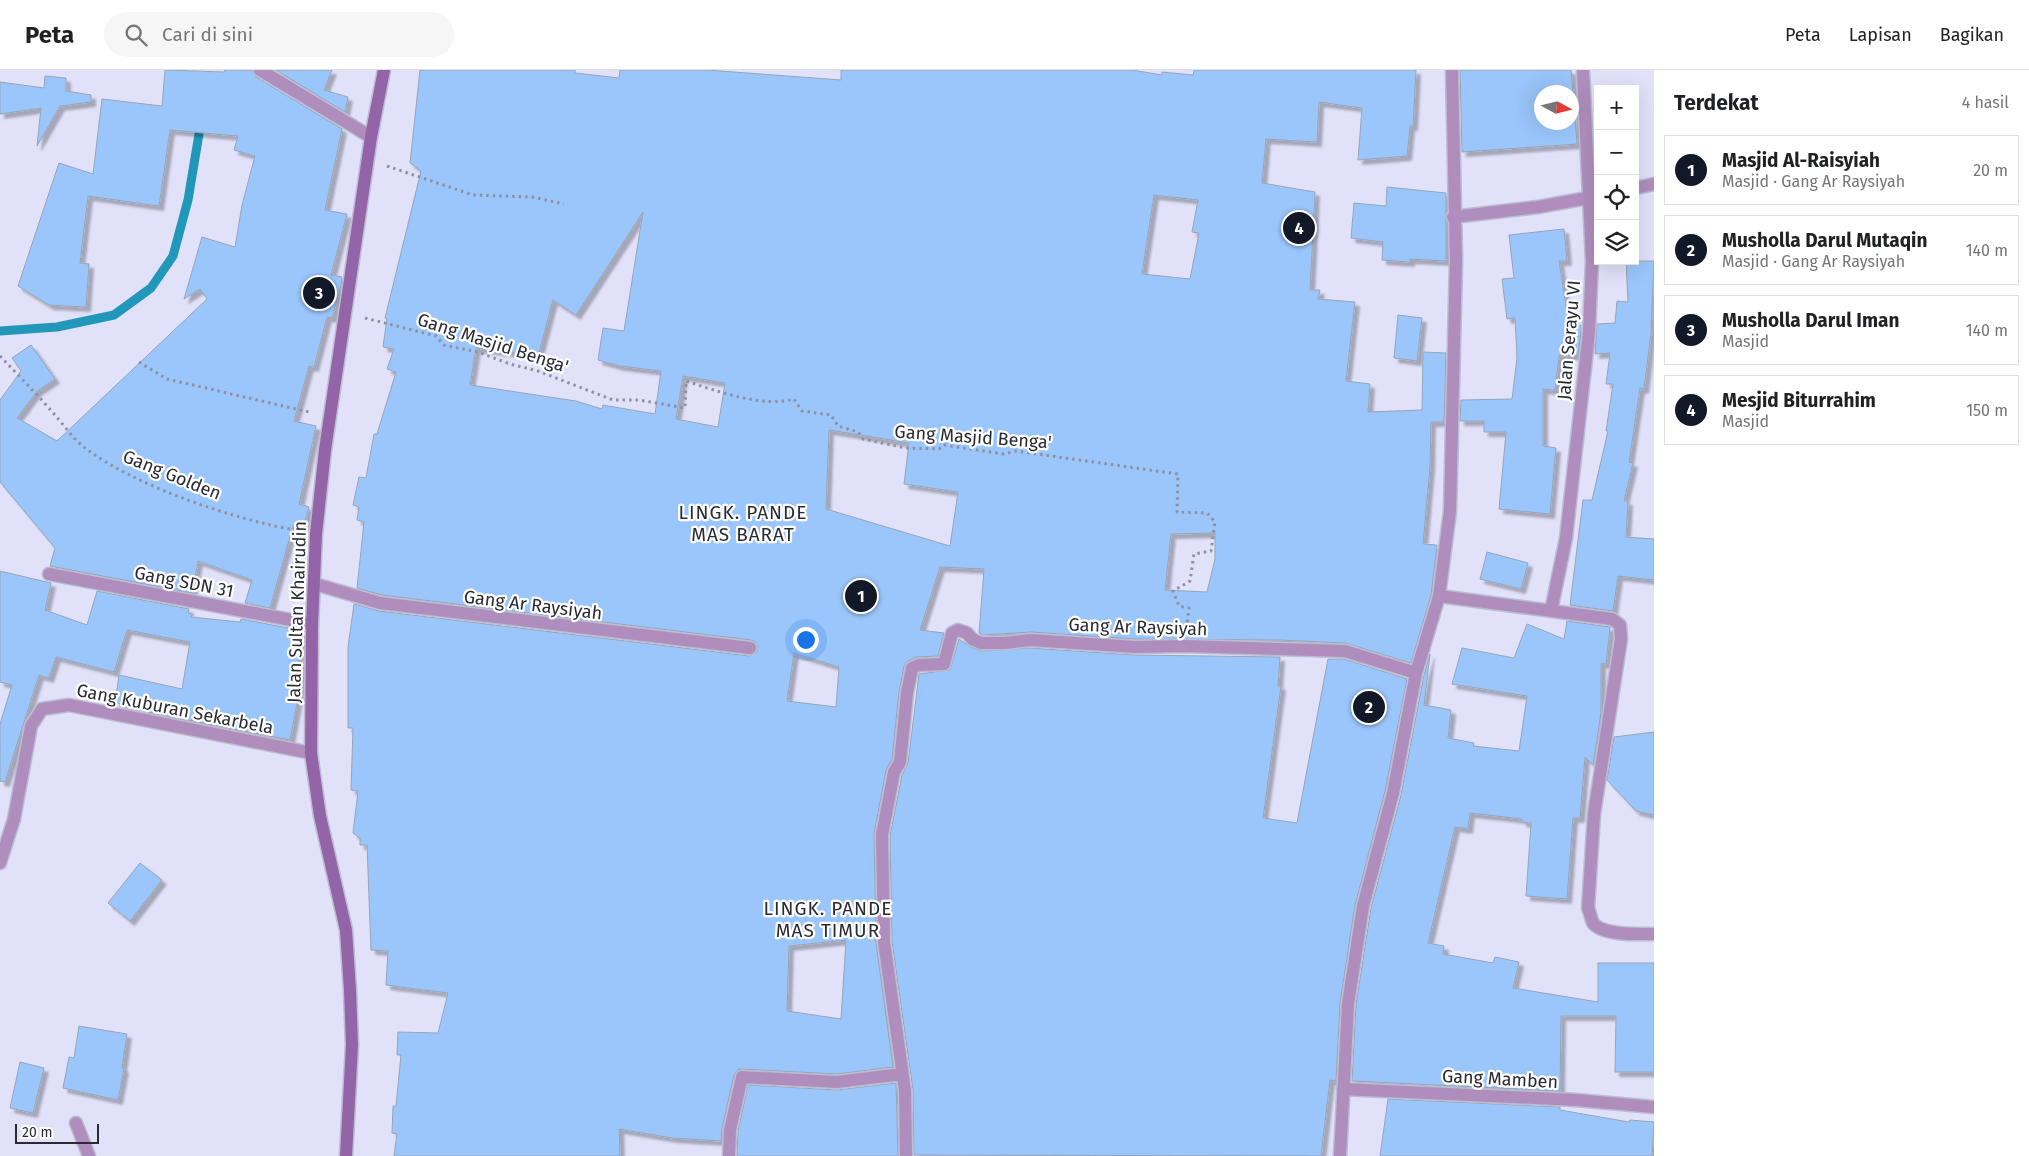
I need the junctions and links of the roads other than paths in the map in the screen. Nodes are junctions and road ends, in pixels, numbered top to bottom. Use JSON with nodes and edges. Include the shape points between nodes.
{"nodes":[{"id":1,"x":260,"y":70,"type":"edge"},
{"id":2,"x":384,"y":70,"type":"edge"},
{"id":3,"x":1452,"y":70,"type":"edge"},
{"id":4,"x":1583,"y":70,"type":"edge"},
{"id":5,"x":371,"y":137,"type":"junction"},
{"id":6,"x":1654,"y":184,"type":"edge"},
{"id":7,"x":1639,"y":187,"type":"edge"},
{"id":8,"x":1594,"y":197,"type":"edge"},
{"id":9,"x":1453,"y":216,"type":"junction"},
{"id":10,"x":48,"y":574,"type":"dead end"},
{"id":11,"x":315,"y":584,"type":"junction"},
{"id":12,"x":1439,"y":596,"type":"junction"},
{"id":13,"x":1552,"y":611,"type":"junction"},
{"id":14,"x":312,"y":624,"type":"junction"},
{"id":15,"x":750,"y":648,"type":"dead end"},
{"id":16,"x":1416,"y":673,"type":"junction"},
{"id":17,"x":312,"y":754,"type":"junction"},
{"id":18,"x":0,"y":863,"type":"edge"},
{"id":19,"x":1654,"y":934,"type":"edge"},
{"id":20,"x":902,"y":1074,"type":"junction"},
{"id":21,"x":1343,"y":1089,"type":"junction"},
{"id":22,"x":1654,"y":1108,"type":"edge"},
{"id":23,"x":76,"y":1123,"type":"dead end"},
{"id":24,"x":89,"y":1156,"type":"edge"},
{"id":25,"x":346,"y":1156,"type":"edge"},
{"id":26,"x":729,"y":1156,"type":"edge"},
{"id":27,"x":906,"y":1156,"type":"edge"},
{"id":28,"x":1340,"y":1156,"type":"edge"}],
"edges":[{"from":1,"to":5,"type":"street"},
{"from":2,"to":5,"type":"main road","name":"Jalan Sultan Khairudin"},
{"from":3,"to":9,"type":"street"},
{"from":4,"to":8,"type":"street","name":"Jalan Serayu VI"},
{"from":5,"to":11,"type":"main road","name":"Jalan Sultan Khairudin","via":[[316,534]]},
{"from":6,"to":7,"type":"street"},
{"from":8,"to":9,"type":"street","via":[[1480,215]]},
{"from":8,"to":13,"type":"street","name":"Jalan Serayu VI","via":[[1590,332],[1566,538]]},
{"from":9,"to":12,"type":"street","via":[[1456,260],[1450,511]]},
{"from":10,"to":14,"type":"street","name":"Gang SDN 31"},
{"from":11,"to":14,"type":"main road","name":"Jalan Sultan Khairudin"},
{"from":11,"to":15,"type":"street","name":"Gang Ar Raysiyah","via":[[380,603]]},
{"from":12,"to":13,"type":"street"},
{"from":12,"to":16,"type":"street"},
{"from":13,"to":19,"type":"street","via":[[1612,619],[1620,625],[1621,640],[1594,814],[1588,908],[1593,922],[1600,929]]},
{"from":14,"to":17,"type":"main road","name":"Jalan Sultan Khairudin"},
{"from":16,"to":20,"type":"street","name":"Gang Ar Raysiyah","via":[[1345,651],[1135,647],[1030,640],[981,643],[967,633],[954,631],[944,664],[912,668],[900,762],[894,772],[882,835],[884,942]]},
{"from":16,"to":21,"type":"street","via":[[1393,793],[1363,906],[1348,1004]]},
{"from":17,"to":18,"type":"street","name":"Gang Kuburan Sekarbela","via":[[69,705],[42,709],[31,726],[14,820]]},
{"from":17,"to":25,"type":"main road","name":"Jalan Sultan Khairudin","via":[[320,816],[346,930],[352,1045]]},
{"from":20,"to":26,"type":"street","via":[[837,1082],[742,1078],[730,1130]]},
{"from":20,"to":27,"type":"street","via":[[906,1091]]},
{"from":21,"to":22,"type":"street","name":"Gang Mamben","via":[[1576,1100]]},
{"from":21,"to":28,"type":"street"},
{"from":23,"to":24,"type":"street"}]}
